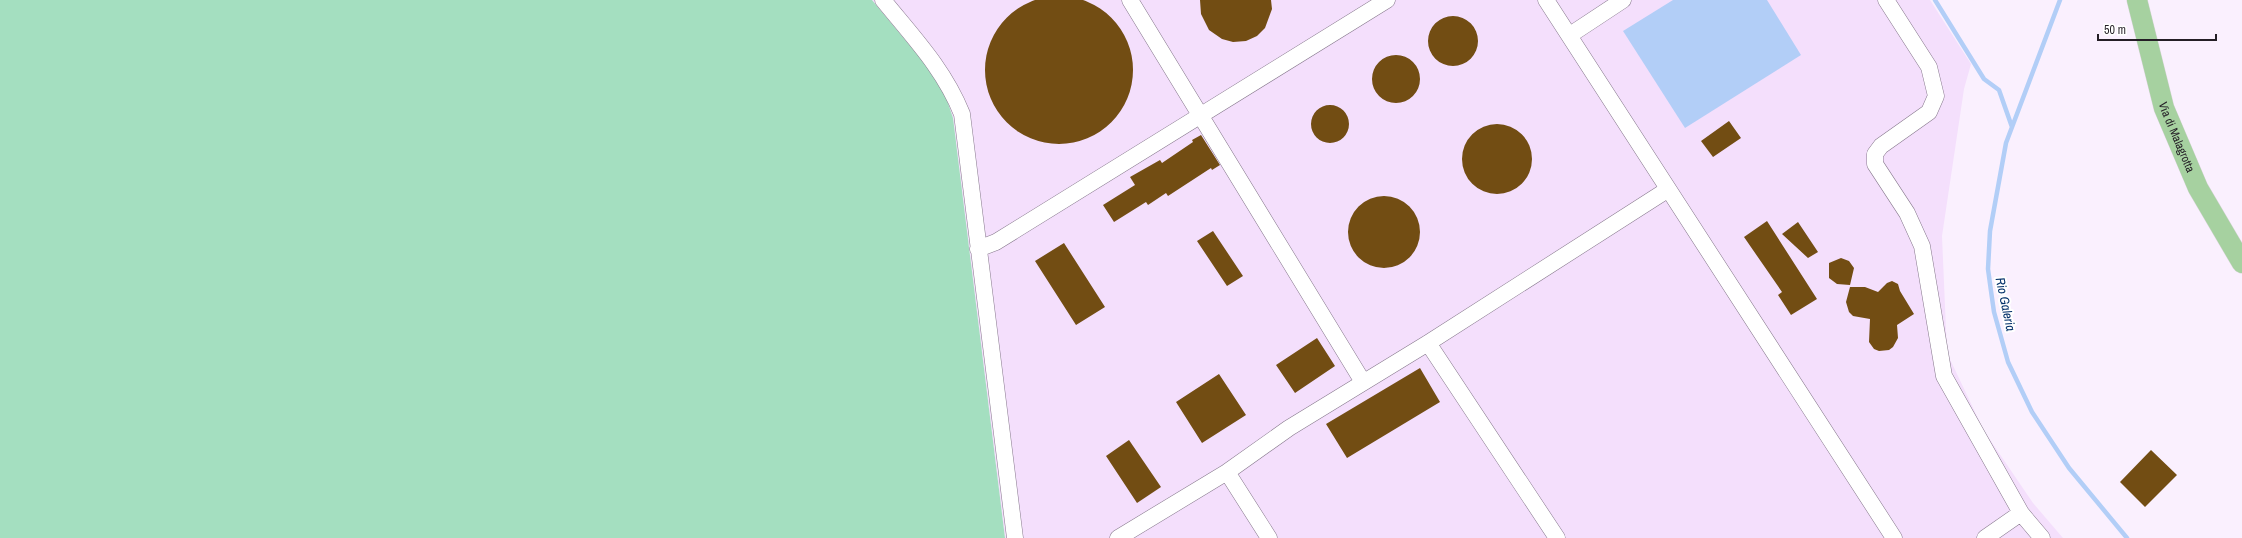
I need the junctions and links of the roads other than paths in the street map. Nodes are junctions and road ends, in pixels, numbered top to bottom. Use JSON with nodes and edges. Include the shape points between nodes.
{"nodes":[{"id":1,"x":883,"y":0,"type":"edge"},
{"id":2,"x":1130,"y":0,"type":"edge"},
{"id":3,"x":1387,"y":0,"type":"edge"},
{"id":4,"x":1546,"y":0,"type":"edge"},
{"id":5,"x":1623,"y":0,"type":"edge"},
{"id":6,"x":1886,"y":0,"type":"edge"},
{"id":7,"x":2137,"y":0,"type":"edge"},
{"id":8,"x":1570,"y":35,"type":"junction"},
{"id":9,"x":1202,"y":116,"type":"junction"},
{"id":10,"x":1667,"y":190,"type":"junction"},
{"id":11,"x":978,"y":249,"type":"junction"},
{"id":12,"x":2242,"y":263,"type":"edge"},
{"id":13,"x":1428,"y":343,"type":"junction"},
{"id":14,"x":1363,"y":382,"type":"junction"},
{"id":15,"x":1227,"y":472,"type":"junction"},
{"id":16,"x":2021,"y":513,"type":"junction"},
{"id":17,"x":1015,"y":538,"type":"edge"},
{"id":18,"x":1118,"y":538,"type":"edge"},
{"id":19,"x":1269,"y":538,"type":"edge"},
{"id":20,"x":1557,"y":538,"type":"edge"},
{"id":21,"x":1894,"y":538,"type":"edge"},
{"id":22,"x":1985,"y":538,"type":"edge"},
{"id":23,"x":2042,"y":538,"type":"edge"}],
"edges":[{"from":1,"to":11,"type":"street","via":[[934,63],[952,89],[962,114]]},
{"from":2,"to":9,"type":"street"},
{"from":3,"to":9,"type":"street"},
{"from":4,"to":8,"type":"street"},
{"from":5,"to":8,"type":"street"},
{"from":6,"to":16,"type":"street","via":[[1929,67],[1936,96],[1929,112],[1881,146],[1875,154],[1874,164],[1907,213],[1922,246],[1944,376]]},
{"from":7,"to":12,"type":"main road","name":"Via di Malagrotta","via":[[2164,108],[2198,188]]},
{"from":8,"to":10,"type":"street"},
{"from":9,"to":11,"type":"street","via":[[996,242]]},
{"from":9,"to":14,"type":"street"},
{"from":10,"to":13,"type":"street"},
{"from":10,"to":21,"type":"street"},
{"from":11,"to":17,"type":"street"},
{"from":13,"to":14,"type":"street"},
{"from":13,"to":20,"type":"street"},
{"from":14,"to":15,"type":"street","via":[[1289,428]]},
{"from":15,"to":18,"type":"street"},
{"from":15,"to":19,"type":"street"},
{"from":16,"to":22,"type":"street"},
{"from":16,"to":23,"type":"street"}]}
